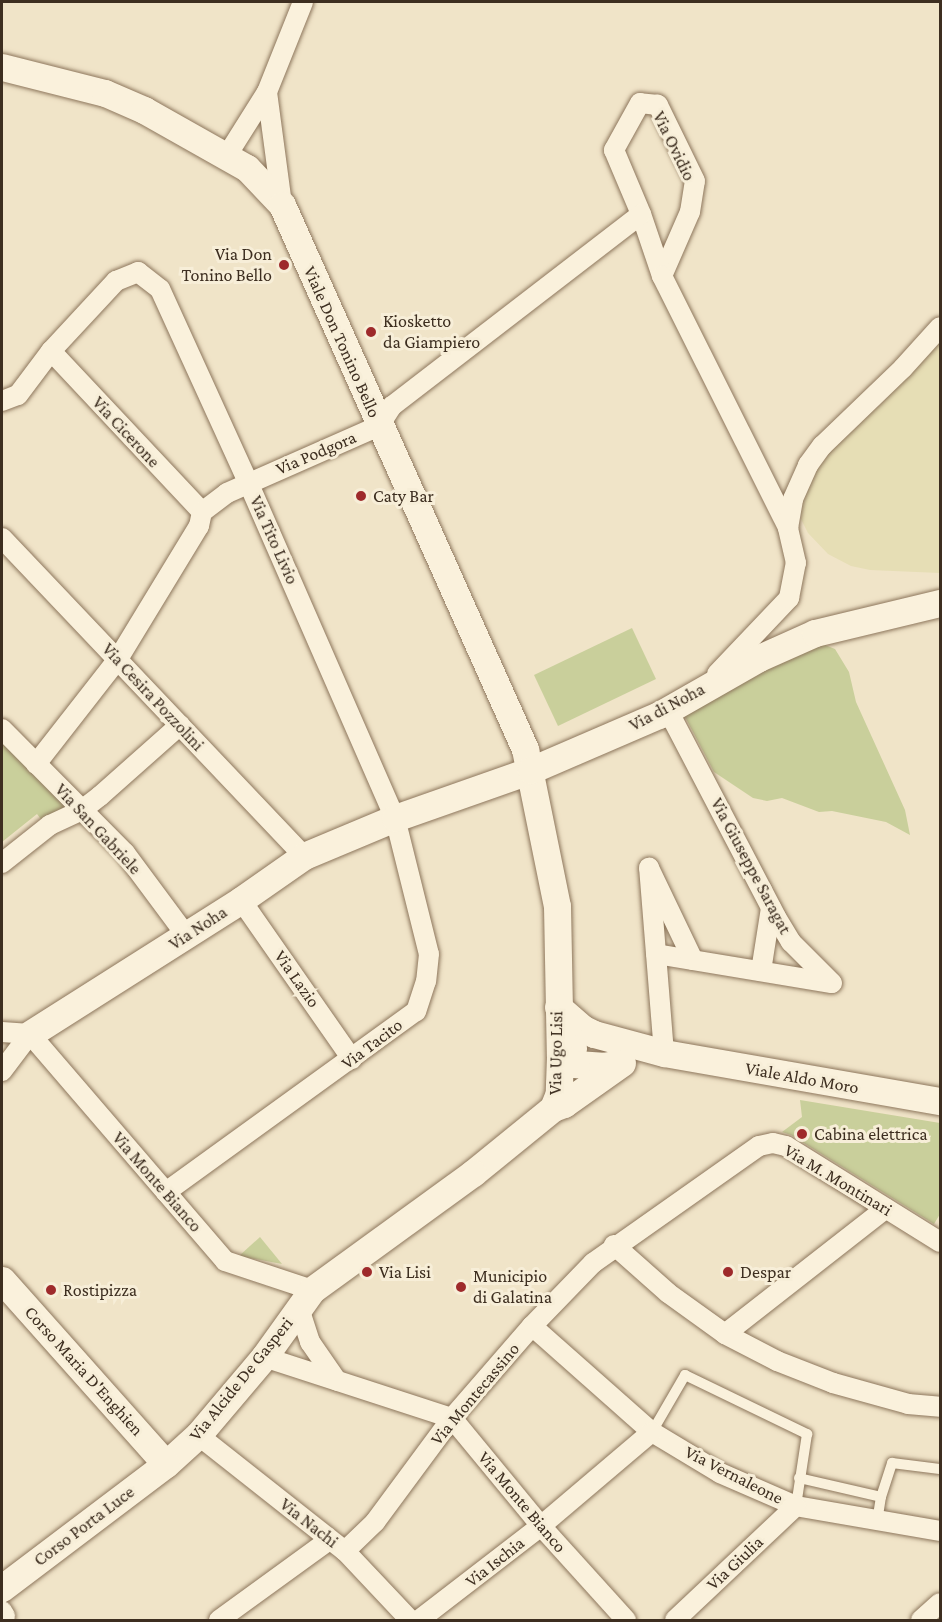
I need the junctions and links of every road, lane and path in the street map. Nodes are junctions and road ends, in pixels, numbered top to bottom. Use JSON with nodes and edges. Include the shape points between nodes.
{"nodes":[{"id":1,"x":303,"y":2,"type":"edge"},
{"id":2,"x":2,"y":67,"type":"edge"},
{"id":3,"x":267,"y":92,"type":"junction"},
{"id":4,"x":226,"y":157,"type":"junction"},
{"id":5,"x":282,"y":205,"type":"junction"},
{"id":6,"x":641,"y":214,"type":"junction"},
{"id":7,"x":662,"y":276,"type":"junction"},
{"id":8,"x":940,"y":327,"type":"edge"},
{"id":9,"x":51,"y":351,"type":"junction"},
{"id":10,"x":2,"y":401,"type":"edge"},
{"id":11,"x":379,"y":426,"type":"junction"},
{"id":12,"x":248,"y":482,"type":"junction"},
{"id":13,"x":202,"y":512,"type":"junction"},
{"id":14,"x":788,"y":528,"type":"junction"},
{"id":15,"x":2,"y":538,"type":"edge"},
{"id":16,"x":940,"y":603,"type":"edge"},
{"id":17,"x":118,"y":659,"type":"junction"},
{"id":18,"x":704,"y":688,"type":"junction"},
{"id":19,"x":668,"y":710,"type":"junction"},
{"id":20,"x":180,"y":725,"type":"junction"},
{"id":21,"x":2,"y":729,"type":"edge"},
{"id":22,"x":36,"y":764,"type":"junction"},
{"id":23,"x":531,"y":770,"type":"junction"},
{"id":24,"x":82,"y":810,"type":"junction"},
{"id":25,"x":395,"y":818,"type":"junction"},
{"id":26,"x":304,"y":856,"type":"junction"},
{"id":27,"x":2,"y":863,"type":"edge"},
{"id":28,"x":242,"y":900,"type":"junction"},
{"id":29,"x":771,"y":908,"type":"junction"},
{"id":30,"x":186,"y":935,"type":"junction"},
{"id":31,"x":656,"y":954,"type":"junction"},
{"id":32,"x":693,"y":960,"type":"junction"},
{"id":33,"x":761,"y":971,"type":"junction"},
{"id":34,"x":558,"y":1006,"type":"junction"},
{"id":35,"x":2,"y":1032,"type":"edge"},
{"id":36,"x":30,"y":1034,"type":"junction"},
{"id":37,"x":626,"y":1053,"type":"junction"},
{"id":38,"x":664,"y":1053,"type":"junction"},
{"id":39,"x":560,"y":1056,"type":"junction"},
{"id":40,"x":352,"y":1059,"type":"junction"},
{"id":41,"x":2,"y":1071,"type":"edge"},
{"id":42,"x":940,"y":1101,"type":"edge"},
{"id":43,"x":553,"y":1108,"type":"junction"},
{"id":44,"x":166,"y":1192,"type":"junction"},
{"id":45,"x":886,"y":1208,"type":"junction"},
{"id":46,"x":940,"y":1242,"type":"edge"},
{"id":47,"x":614,"y":1245,"type":"junction"},
{"id":48,"x":2,"y":1280,"type":"edge"},
{"id":49,"x":306,"y":1299,"type":"junction"},
{"id":50,"x":532,"y":1326,"type":"junction"},
{"id":51,"x":725,"y":1334,"type":"junction"},
{"id":52,"x":264,"y":1357,"type":"junction"},
{"id":53,"x":337,"y":1382,"type":"junction"},
{"id":54,"x":940,"y":1407,"type":"edge"},
{"id":55,"x":452,"y":1418,"type":"junction"},
{"id":56,"x":652,"y":1432,"type":"junction"},
{"id":57,"x":198,"y":1435,"type":"junction"},
{"id":58,"x":166,"y":1464,"type":"junction"},
{"id":59,"x":940,"y":1469,"type":"edge"},
{"id":60,"x":799,"y":1478,"type":"junction"},
{"id":61,"x":881,"y":1497,"type":"junction"},
{"id":62,"x":796,"y":1506,"type":"junction"},
{"id":63,"x":877,"y":1522,"type":"junction"},
{"id":64,"x":541,"y":1526,"type":"junction"},
{"id":65,"x":940,"y":1531,"type":"edge"},
{"id":66,"x":337,"y":1545,"type":"junction"},
{"id":67,"x":2,"y":1587,"type":"edge"},
{"id":68,"x":940,"y":1603,"type":"edge"},
{"id":69,"x":219,"y":1620,"type":"edge"},
{"id":70,"x":410,"y":1620,"type":"edge"},
{"id":71,"x":419,"y":1620,"type":"edge"},
{"id":72,"x":627,"y":1620,"type":"edge"},
{"id":73,"x":675,"y":1620,"type":"edge"},
{"id":74,"x":921,"y":1620,"type":"edge"}],
"edges":[{"from":1,"to":3,"type":"street"},
{"from":2,"to":4,"type":"main road","name":"Viale Don Tonino Bello","via":[[105,93],[144,110]]},
{"from":3,"to":4,"type":"street"},
{"from":3,"to":5,"type":"street"},
{"from":4,"to":5,"type":"main road","name":"Viale Don Tonino Bello","via":[[247,168]]},
{"from":5,"to":11,"type":"main road","name":"Viale Don Tonino Bello"},
{"from":6,"to":7,"type":"street","name":"Via Ovidio"},
{"from":6,"to":7,"type":"street","name":"Via Ovidio","via":[[614,150],[640,103],[658,105],[694,182],[690,212]]},
{"from":6,"to":11,"type":"street","name":"Via Podgora","via":[[392,405]]},
{"from":7,"to":14,"type":"street","name":"Via Ovidio"},
{"from":8,"to":14,"type":"street","via":[[822,446],[808,465],[793,499]]},
{"from":9,"to":10,"type":"street","via":[[18,395]]},
{"from":9,"to":12,"type":"street","name":"Via Tito Livio","via":[[116,281],[138,272],[160,289]]},
{"from":9,"to":13,"type":"street","name":"Via Cicerone"},
{"from":11,"to":12,"type":"street","name":"Via Podgora"},
{"from":11,"to":23,"type":"main road","name":"Viale Don Tonino Bello"},
{"from":12,"to":13,"type":"street","name":"Via Podgora"},
{"from":12,"to":25,"type":"street","name":"Via Tito Livio"},
{"from":13,"to":17,"type":"street","via":[[199,526]]},
{"from":14,"to":18,"type":"street","via":[[796,563],[789,598]]},
{"from":15,"to":17,"type":"street","name":"Via Cesira Pozzolini"},
{"from":16,"to":18,"type":"main road","name":"Via di Noha","via":[[815,633]]},
{"from":17,"to":20,"type":"street","name":"Via Cesira Pozzolini"},
{"from":17,"to":22,"type":"street"},
{"from":18,"to":19,"type":"main road","name":"Via di Noha"},
{"from":19,"to":23,"type":"main road","name":"Via di Noha"},
{"from":19,"to":29,"type":"street","name":"Via Giuseppe Saragat"},
{"from":20,"to":24,"type":"street"},
{"from":20,"to":26,"type":"street","name":"Via Cesira Pozzolini"},
{"from":21,"to":22,"type":"street","name":"Via San Gabriele"},
{"from":22,"to":24,"type":"street","name":"Via San Gabriele"},
{"from":23,"to":25,"type":"main road","name":"Via di Noha"},
{"from":23,"to":34,"type":"main road","name":"Via Ugo Lisi","via":[[557,906]]},
{"from":24,"to":27,"type":"street","via":[[50,825]]},
{"from":24,"to":30,"type":"street","name":"Via San Gabriele","via":[[125,853]]},
{"from":25,"to":26,"type":"main road","name":"Via Noha"},
{"from":25,"to":40,"type":"street","name":"Via Tacito","via":[[429,954],[426,981],[416,1011]]},
{"from":26,"to":28,"type":"main road","name":"Via Noha"},
{"from":28,"to":30,"type":"main road","name":"Via Noha"},
{"from":28,"to":40,"type":"street","name":"Via Lazio"},
{"from":29,"to":33,"type":"street"},
{"from":29,"to":33,"type":"street","name":"Via Giuseppe Saragat","via":[[791,942],[832,983]]},
{"from":30,"to":36,"type":"main road","name":"Via Noha"},
{"from":31,"to":32,"type":"street","name":"Via Giuseppe Saragat"},
{"from":31,"to":32,"type":"street","via":[[649,868]]},
{"from":31,"to":38,"type":"street"},
{"from":32,"to":33,"type":"street","name":"Via Giuseppe Saragat"},
{"from":34,"to":37,"type":"main road","name":"Viale Aldo Moro","via":[[582,1028]]},
{"from":34,"to":39,"type":"main road","name":"Via Ugo Lisi"},
{"from":35,"to":36,"type":"street"},
{"from":36,"to":41,"type":"street"},
{"from":36,"to":44,"type":"street","name":"Via Monte Bianco"},
{"from":37,"to":38,"type":"main road","name":"Viale Aldo Moro"},
{"from":37,"to":39,"type":"main road","name":"Viale Aldo Moro","via":[[573,1048]]},
{"from":37,"to":43,"type":"main road","via":[[564,1104]]},
{"from":38,"to":42,"type":"main road","name":"Viale Aldo Moro"},
{"from":39,"to":43,"type":"main road","name":"Via Ugo Lisi","via":[[559,1093]]},
{"from":40,"to":44,"type":"street","name":"Via Tacito"},
{"from":43,"to":49,"type":"main road","name":"Via Ugo Lisi"},
{"from":44,"to":49,"type":"street","name":"Via Monte Bianco","via":[[225,1261]]},
{"from":45,"to":46,"type":"street","name":"Via M. Montinari"},
{"from":45,"to":47,"type":"street","name":"Via M. Montinari","via":[[786,1146],[773,1143],[759,1146]]},
{"from":45,"to":51,"type":"street"},
{"from":47,"to":50,"type":"street","name":"Via Montecassino"},
{"from":47,"to":51,"type":"street","via":[[668,1293]]},
{"from":48,"to":58,"type":"main road","name":"Corso Maria D'Enghien"},
{"from":49,"to":52,"type":"main road","name":"Via Alcide De Gasperi"},
{"from":49,"to":53,"type":"street","via":[[309,1342]]},
{"from":50,"to":55,"type":"street","name":"Via Montecassino"},
{"from":50,"to":56,"type":"street","name":"Via Vernaleone"},
{"from":51,"to":54,"type":"street","via":[[833,1383],[908,1404]]},
{"from":52,"to":53,"type":"street"},
{"from":52,"to":57,"type":"main road","name":"Via Alcide De Gasperi"},
{"from":53,"to":55,"type":"street"},
{"from":55,"to":64,"type":"street","name":"Via Monte Bianco"},
{"from":55,"to":66,"type":"street","name":"Via Montecassino","via":[[375,1522]]},
{"from":56,"to":60,"type":"lane","via":[[685,1375],[807,1434]]},
{"from":56,"to":62,"type":"street","name":"Via Vernaleone","via":[[720,1473]]},
{"from":56,"to":64,"type":"street","name":"Via Ischia"},
{"from":57,"to":58,"type":"main road","name":"Via Alcide De Gasperi"},
{"from":57,"to":66,"type":"street","name":"Via Nachi"},
{"from":58,"to":67,"type":"main road","name":"Corso Porta Luce"},
{"from":59,"to":61,"type":"lane","via":[[892,1463]]},
{"from":60,"to":61,"type":"lane"},
{"from":60,"to":62,"type":"lane"},
{"from":61,"to":63,"type":"lane"},
{"from":62,"to":63,"type":"street","name":"Via Vernaleone"},
{"from":62,"to":73,"type":"street","name":"Via Giulia"},
{"from":63,"to":65,"type":"street","name":"Via Vernaleone"},
{"from":64,"to":71,"type":"street","name":"Via Ischia"},
{"from":64,"to":72,"type":"street","name":"Via Monte Bianco"},
{"from":66,"to":69,"type":"street","name":"Via Montecassino"},
{"from":66,"to":70,"type":"street","name":"Via Nachi"},
{"from":68,"to":74,"type":"street"}]}
